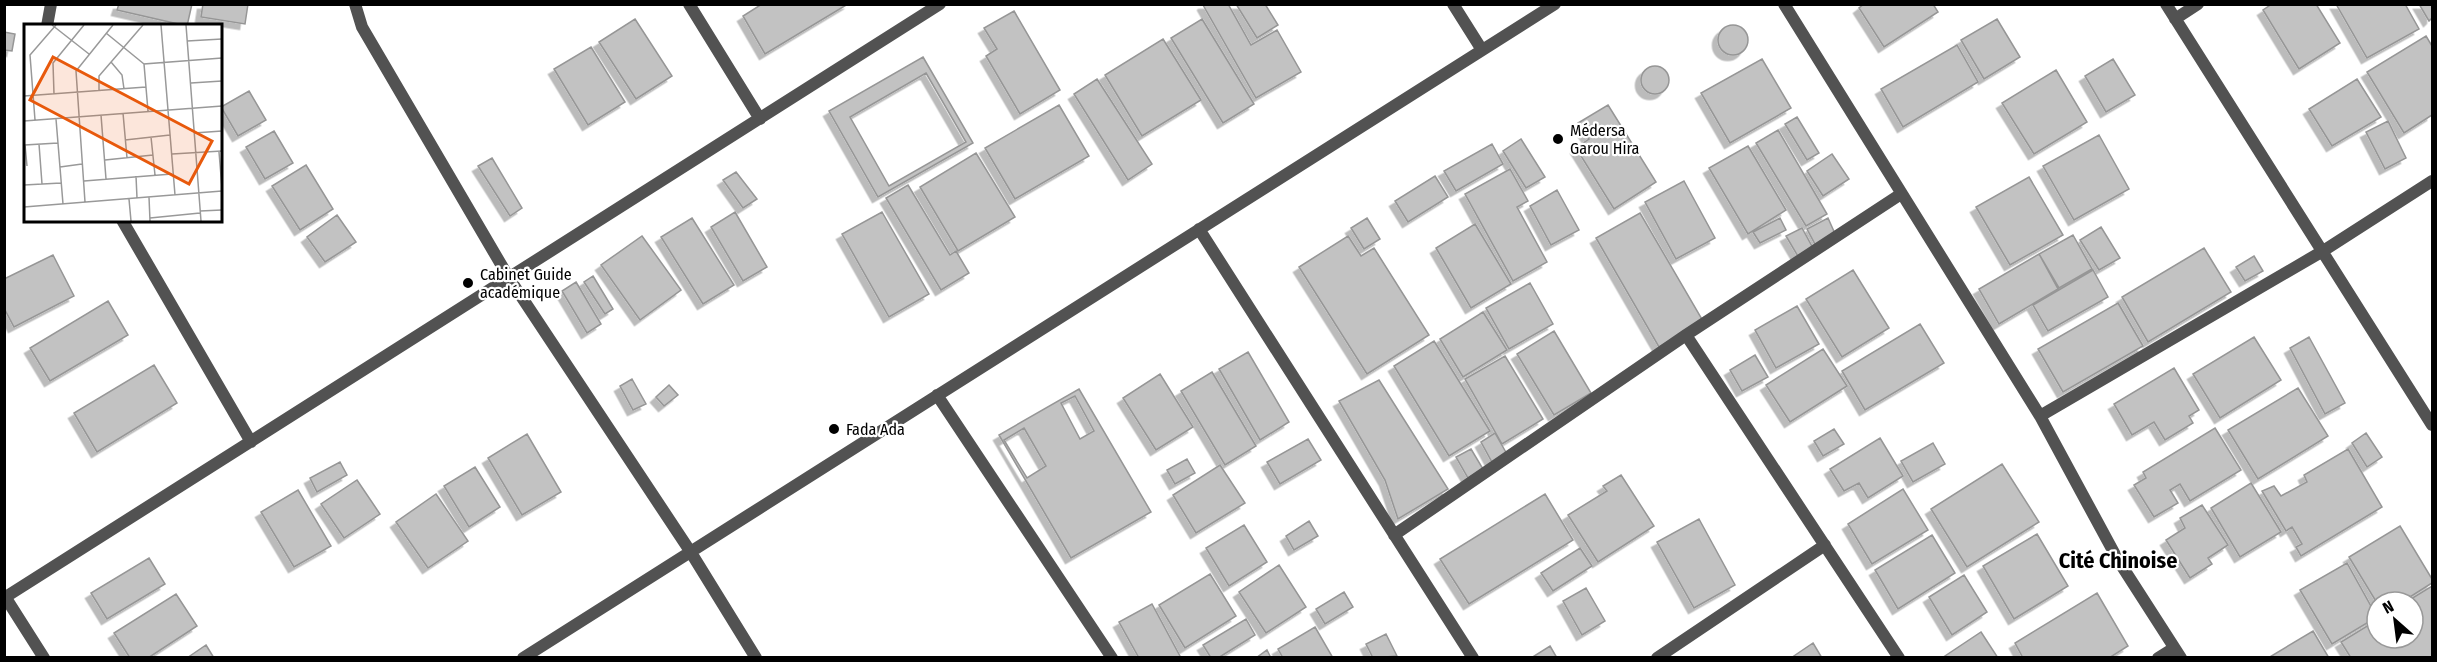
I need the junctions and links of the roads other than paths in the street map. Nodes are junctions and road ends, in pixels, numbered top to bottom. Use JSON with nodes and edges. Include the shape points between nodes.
{"nodes":[{"id":1,"x":51,"y":4,"type":"edge"},
{"id":2,"x":355,"y":4,"type":"edge"},
{"id":3,"x":689,"y":4,"type":"edge"},
{"id":4,"x":940,"y":4,"type":"edge"},
{"id":5,"x":1454,"y":4,"type":"edge"},
{"id":6,"x":1555,"y":4,"type":"edge"},
{"id":7,"x":1784,"y":4,"type":"edge"},
{"id":8,"x":2166,"y":4,"type":"edge"},
{"id":9,"x":2198,"y":4,"type":"edge"},
{"id":10,"x":2175,"y":19,"type":"junction"},
{"id":11,"x":47,"y":24,"type":"edge"},
{"id":12,"x":1482,"y":50,"type":"junction"},
{"id":13,"x":760,"y":119,"type":"junction"},
{"id":14,"x":2433,"y":181,"type":"edge"},
{"id":15,"x":1901,"y":194,"type":"junction"},
{"id":16,"x":123,"y":222,"type":"edge"},
{"id":17,"x":1199,"y":229,"type":"junction"},
{"id":18,"x":2323,"y":251,"type":"junction"},
{"id":19,"x":509,"y":278,"type":"junction"},
{"id":20,"x":1686,"y":335,"type":"junction"},
{"id":21,"x":937,"y":395,"type":"junction"},
{"id":22,"x":2040,"y":416,"type":"junction"},
{"id":23,"x":2433,"y":425,"type":"edge"},
{"id":24,"x":251,"y":442,"type":"junction"},
{"id":25,"x":1394,"y":535,"type":"junction"},
{"id":26,"x":1825,"y":545,"type":"junction"},
{"id":27,"x":690,"y":551,"type":"junction"},
{"id":28,"x":5,"y":597,"type":"edge"},
{"id":29,"x":2177,"y":653,"type":"edge"},
{"id":30,"x":44,"y":657,"type":"edge"},
{"id":31,"x":523,"y":657,"type":"edge"},
{"id":32,"x":756,"y":657,"type":"edge"},
{"id":33,"x":1112,"y":657,"type":"edge"},
{"id":34,"x":1473,"y":657,"type":"edge"},
{"id":35,"x":1657,"y":657,"type":"edge"},
{"id":36,"x":1899,"y":657,"type":"edge"},
{"id":37,"x":2158,"y":657,"type":"edge"}],
"edges":[{"from":1,"to":11,"type":"street"},
{"from":2,"to":19,"type":"street","via":[[362,27]]},
{"from":3,"to":13,"type":"street"},
{"from":4,"to":13,"type":"street"},
{"from":5,"to":12,"type":"street"},
{"from":6,"to":12,"type":"street"},
{"from":7,"to":15,"type":"street"},
{"from":8,"to":10,"type":"street"},
{"from":9,"to":10,"type":"street"},
{"from":10,"to":18,"type":"street"},
{"from":12,"to":17,"type":"street"},
{"from":13,"to":19,"type":"street"},
{"from":14,"to":18,"type":"street"},
{"from":15,"to":20,"type":"street"},
{"from":15,"to":22,"type":"street"},
{"from":16,"to":24,"type":"street"},
{"from":17,"to":21,"type":"street"},
{"from":17,"to":25,"type":"street"},
{"from":18,"to":22,"type":"street"},
{"from":18,"to":23,"type":"street"},
{"from":19,"to":24,"type":"street"},
{"from":19,"to":27,"type":"street"},
{"from":20,"to":25,"type":"street"},
{"from":20,"to":26,"type":"street"},
{"from":21,"to":27,"type":"street"},
{"from":21,"to":33,"type":"street"},
{"from":22,"to":29,"type":"street","via":[[2118,560]]},
{"from":24,"to":28,"type":"street"},
{"from":25,"to":34,"type":"street"},
{"from":26,"to":35,"type":"street"},
{"from":26,"to":36,"type":"street"},
{"from":27,"to":31,"type":"street"},
{"from":27,"to":32,"type":"street"},
{"from":28,"to":30,"type":"street"},
{"from":29,"to":37,"type":"street"}]}
